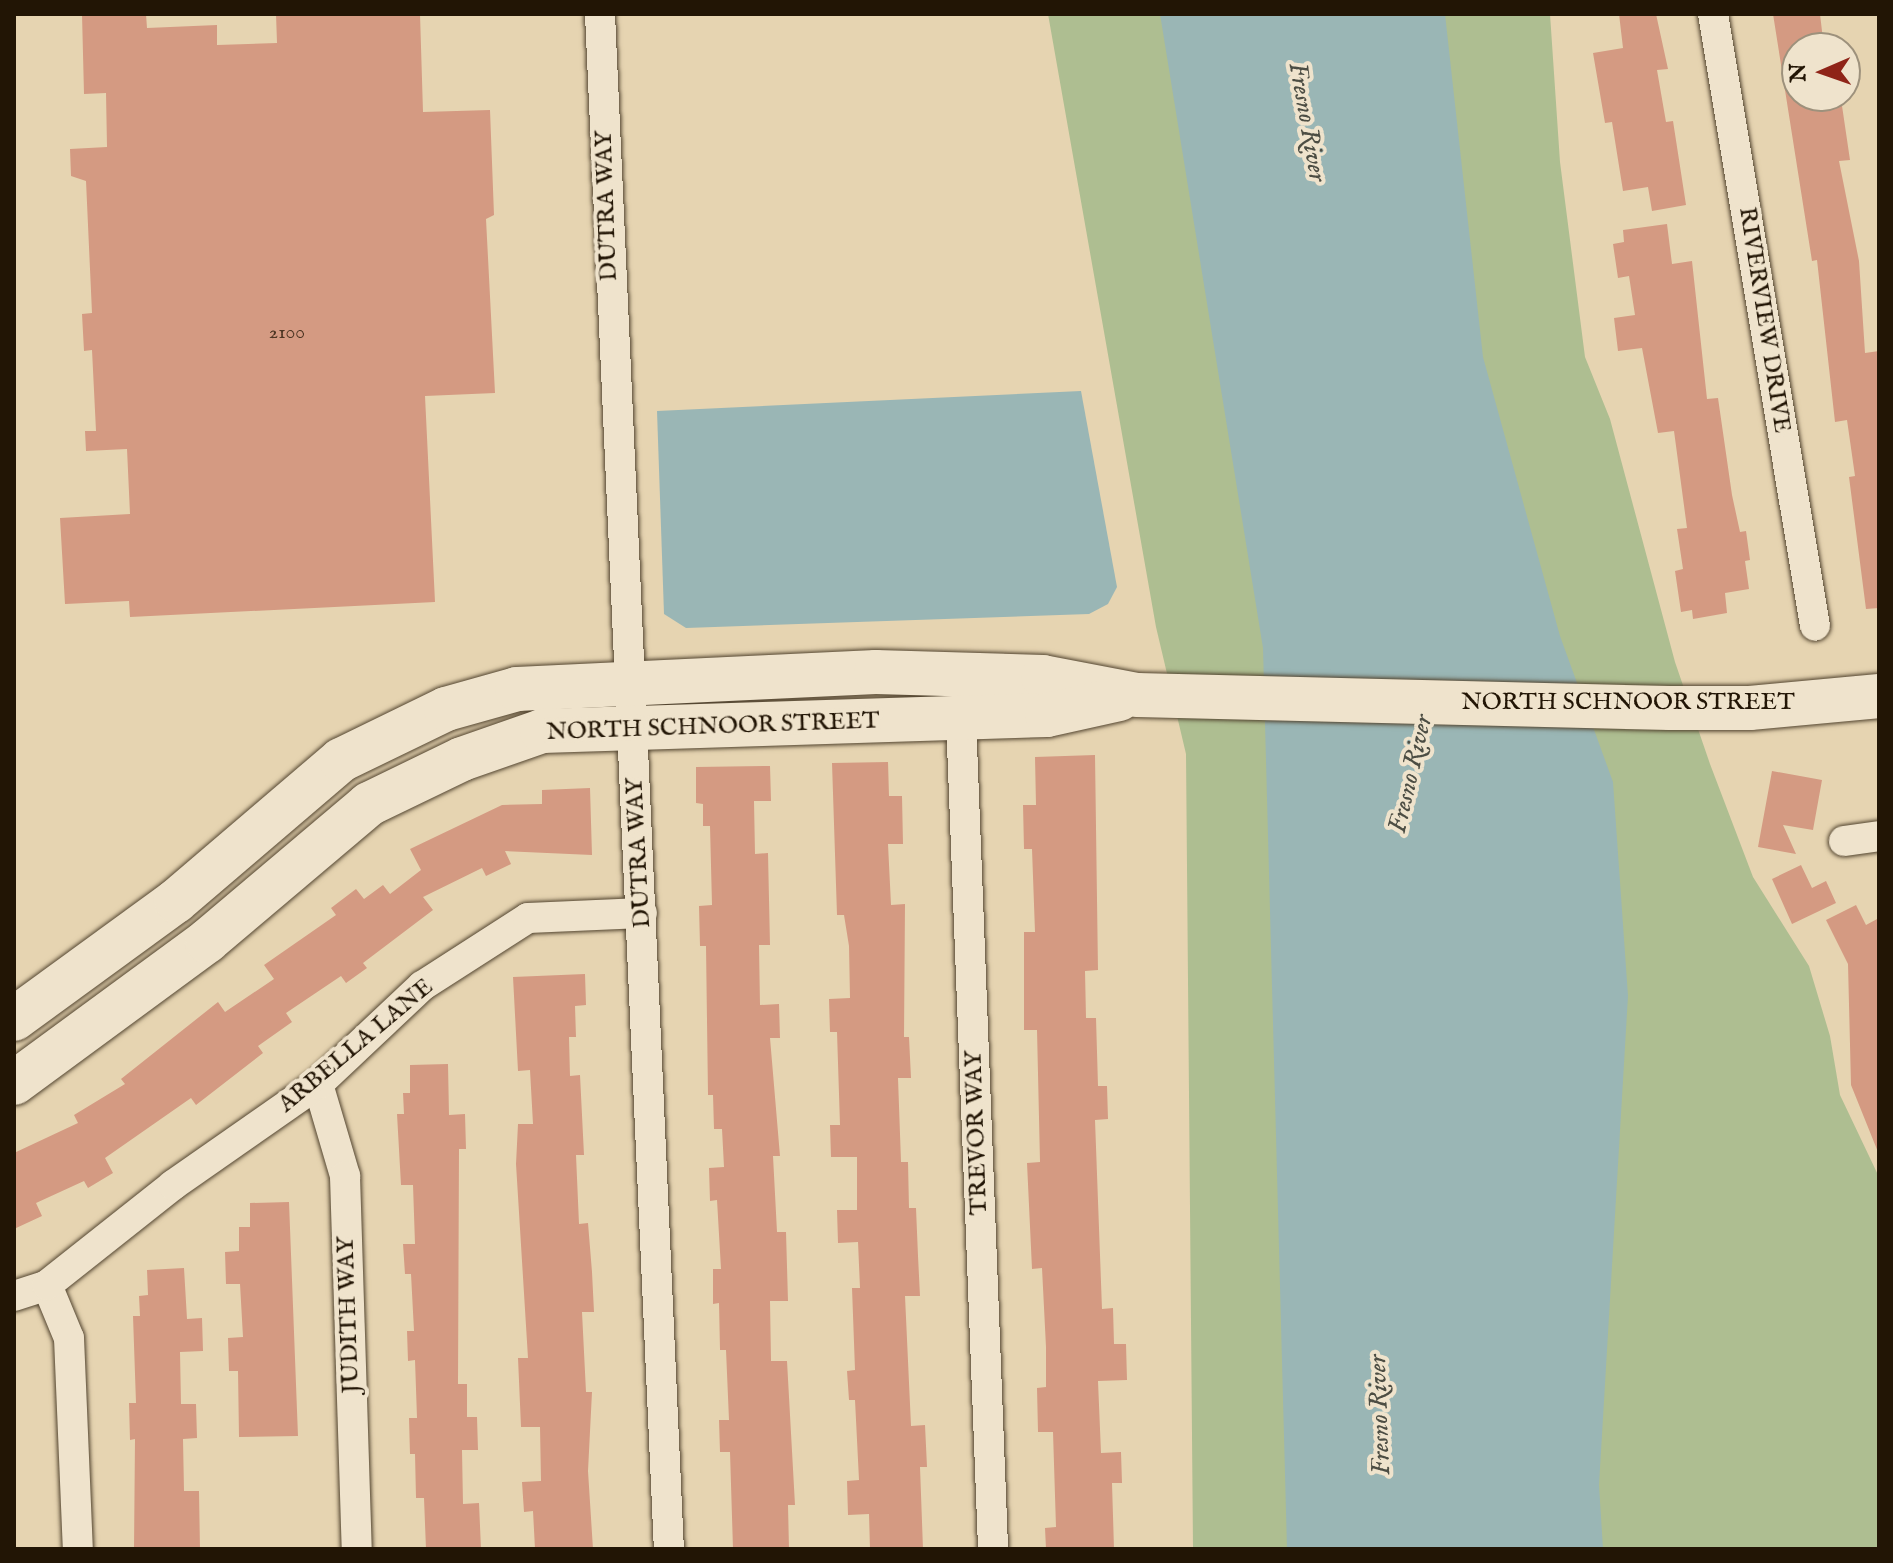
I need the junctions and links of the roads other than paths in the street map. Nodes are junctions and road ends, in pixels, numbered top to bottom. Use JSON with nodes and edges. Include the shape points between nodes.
{"nodes":[{"id":1,"x":600,"y":14,"type":"edge"},
{"id":2,"x":1713,"y":14,"type":"edge"},
{"id":3,"x":1815,"y":626,"type":"dead end"},
{"id":4,"x":631,"y":681,"type":"junction"},
{"id":5,"x":1137,"y":695,"type":"junction"},
{"id":6,"x":1879,"y":696,"type":"edge"},
{"id":7,"x":961,"y":718,"type":"junction"},
{"id":8,"x":633,"y":728,"type":"junction"},
{"id":9,"x":1879,"y":836,"type":"edge"},
{"id":10,"x":1844,"y":841,"type":"dead end"},
{"id":11,"x":642,"y":913,"type":"junction"},
{"id":12,"x":60,"y":985,"type":"junction"},
{"id":13,"x":14,"y":1019,"type":"edge"},
{"id":14,"x":14,"y":1053,"type":"edge"},
{"id":15,"x":14,"y":1083,"type":"edge"},
{"id":16,"x":318,"y":1084,"type":"junction"},
{"id":17,"x":47,"y":1285,"type":"junction"},
{"id":18,"x":14,"y":1296,"type":"edge"},
{"id":19,"x":78,"y":1549,"type":"edge"},
{"id":20,"x":357,"y":1549,"type":"edge"},
{"id":21,"x":669,"y":1549,"type":"edge"},
{"id":22,"x":993,"y":1549,"type":"edge"}],
"edges":[{"from":1,"to":4,"type":"street","name":"DUTRA WAY"},
{"from":2,"to":3,"type":"street","name":"RIVERVIEW DRIVE"},
{"from":4,"to":5,"type":"street","name":"NORTH SCHNOOR STREET","via":[[876,672],[1043,677]]},
{"from":4,"to":8,"type":"street","name":"DUTRA WAY"},
{"from":4,"to":12,"type":"street","name":"NORTH SCHNOOR STREET","via":[[517,689],[446,709],[341,760],[176,901]]},
{"from":5,"to":6,"type":"street","name":"NORTH SCHNOOR STREET","via":[[1670,708],[1750,708]]},
{"from":5,"to":7,"type":"street","name":"NORTH SCHNOOR STREET","via":[[1047,715]]},
{"from":7,"to":8,"type":"street","name":"NORTH SCHNOOR STREET"},
{"from":7,"to":22,"type":"street","name":"TREVOR WAY"},
{"from":8,"to":11,"type":"street","name":"DUTRA WAY"},
{"from":8,"to":15,"type":"street","name":"NORTH SCHNOOR STREET","via":[[542,731],[462,759],[369,804],[207,941]]},
{"from":9,"to":10,"type":"street"},
{"from":11,"to":16,"type":"street","name":"ARBELLA LANE","via":[[528,918],[422,986]]},
{"from":11,"to":21,"type":"street","name":"DUTRA WAY"},
{"from":12,"to":13,"type":"street","name":"NORTH SCHNOOR STREET"},
{"from":12,"to":14,"type":"street","via":[[50,1030]]},
{"from":16,"to":17,"type":"street","name":"ARBELLA LANE","via":[[173,1185]]},
{"from":16,"to":20,"type":"street","name":"JUDITH WAY","via":[[345,1176]]},
{"from":17,"to":18,"type":"street","name":"ARBELLA LANE"},
{"from":17,"to":19,"type":"street","via":[[69,1338]]}]}
